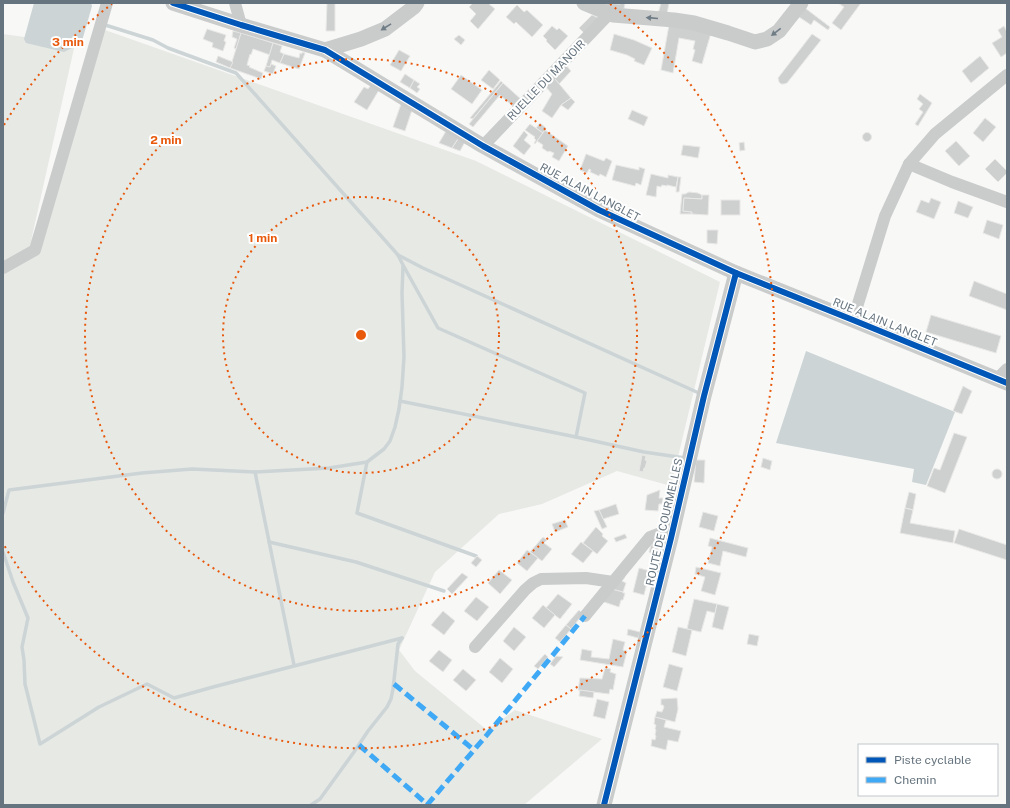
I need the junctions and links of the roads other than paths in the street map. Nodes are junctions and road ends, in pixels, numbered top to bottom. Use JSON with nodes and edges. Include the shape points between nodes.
{"nodes":[{"id":1,"x":107,"y":3,"type":"edge"},
{"id":2,"x":173,"y":3,"type":"edge"},
{"id":3,"x":235,"y":3,"type":"edge"},
{"id":4,"x":417,"y":3,"type":"edge"},
{"id":5,"x":584,"y":3,"type":"edge"},
{"id":6,"x":801,"y":3,"type":"edge"},
{"id":7,"x":609,"y":14,"type":"junction"},
{"id":8,"x":241,"y":25,"type":"junction"},
{"id":9,"x":324,"y":50,"type":"junction"},
{"id":10,"x":1007,"y":75,"type":"edge"},
{"id":11,"x":484,"y":146,"type":"junction"},
{"id":12,"x":909,"y":164,"type":"junction"},
{"id":13,"x":1007,"y":202,"type":"edge"},
{"id":14,"x":3,"y":268,"type":"edge"},
{"id":15,"x":736,"y":273,"type":"junction"},
{"id":16,"x":853,"y":320,"type":"junction"},
{"id":17,"x":1004,"y":377,"type":"edge"},
{"id":18,"x":673,"y":528,"type":"junction"},
{"id":19,"x":613,"y":582,"type":"junction"},
{"id":20,"x":585,"y":616,"type":"dead end"},
{"id":21,"x":475,"y":647,"type":"dead end"},
{"id":22,"x":604,"y":805,"type":"edge"}],
"edges":[{"from":1,"to":14,"type":"street","via":[[35,250]]},
{"from":2,"to":8,"type":"street","name":"RUE ALAIN LANGLET"},
{"from":3,"to":8,"type":"street"},
{"from":4,"to":9,"type":"street","one_way":true,"via":[[385,29]]},
{"from":5,"to":7,"type":"street"},
{"from":6,"to":7,"type":"street","one_way":true,"via":[[779,31],[767,39],[755,42],[694,23]]},
{"from":7,"to":11,"type":"street","name":"RUELLE DU MANOIR"},
{"from":8,"to":9,"type":"street","name":"RUE ALAIN LANGLET"},
{"from":9,"to":11,"type":"street","name":"RUE ALAIN LANGLET"},
{"from":10,"to":12,"type":"street","via":[[935,134]]},
{"from":11,"to":15,"type":"street","name":"RUE ALAIN LANGLET","via":[[599,210]]},
{"from":12,"to":13,"type":"street"},
{"from":12,"to":16,"type":"street","via":[[886,216]]},
{"from":15,"to":16,"type":"street","name":"RUE ALAIN LANGLET"},
{"from":15,"to":18,"type":"street","name":"ROUTE DE COURMELLES"},
{"from":16,"to":17,"type":"street","name":"RUE ALAIN LANGLET"},
{"from":18,"to":19,"type":"street","via":[[650,537]]},
{"from":18,"to":22,"type":"street","name":"ROUTE DE COURMELLES"},
{"from":19,"to":20,"type":"street"},
{"from":19,"to":21,"type":"street","via":[[586,578],[541,579],[525,590]]}]}
